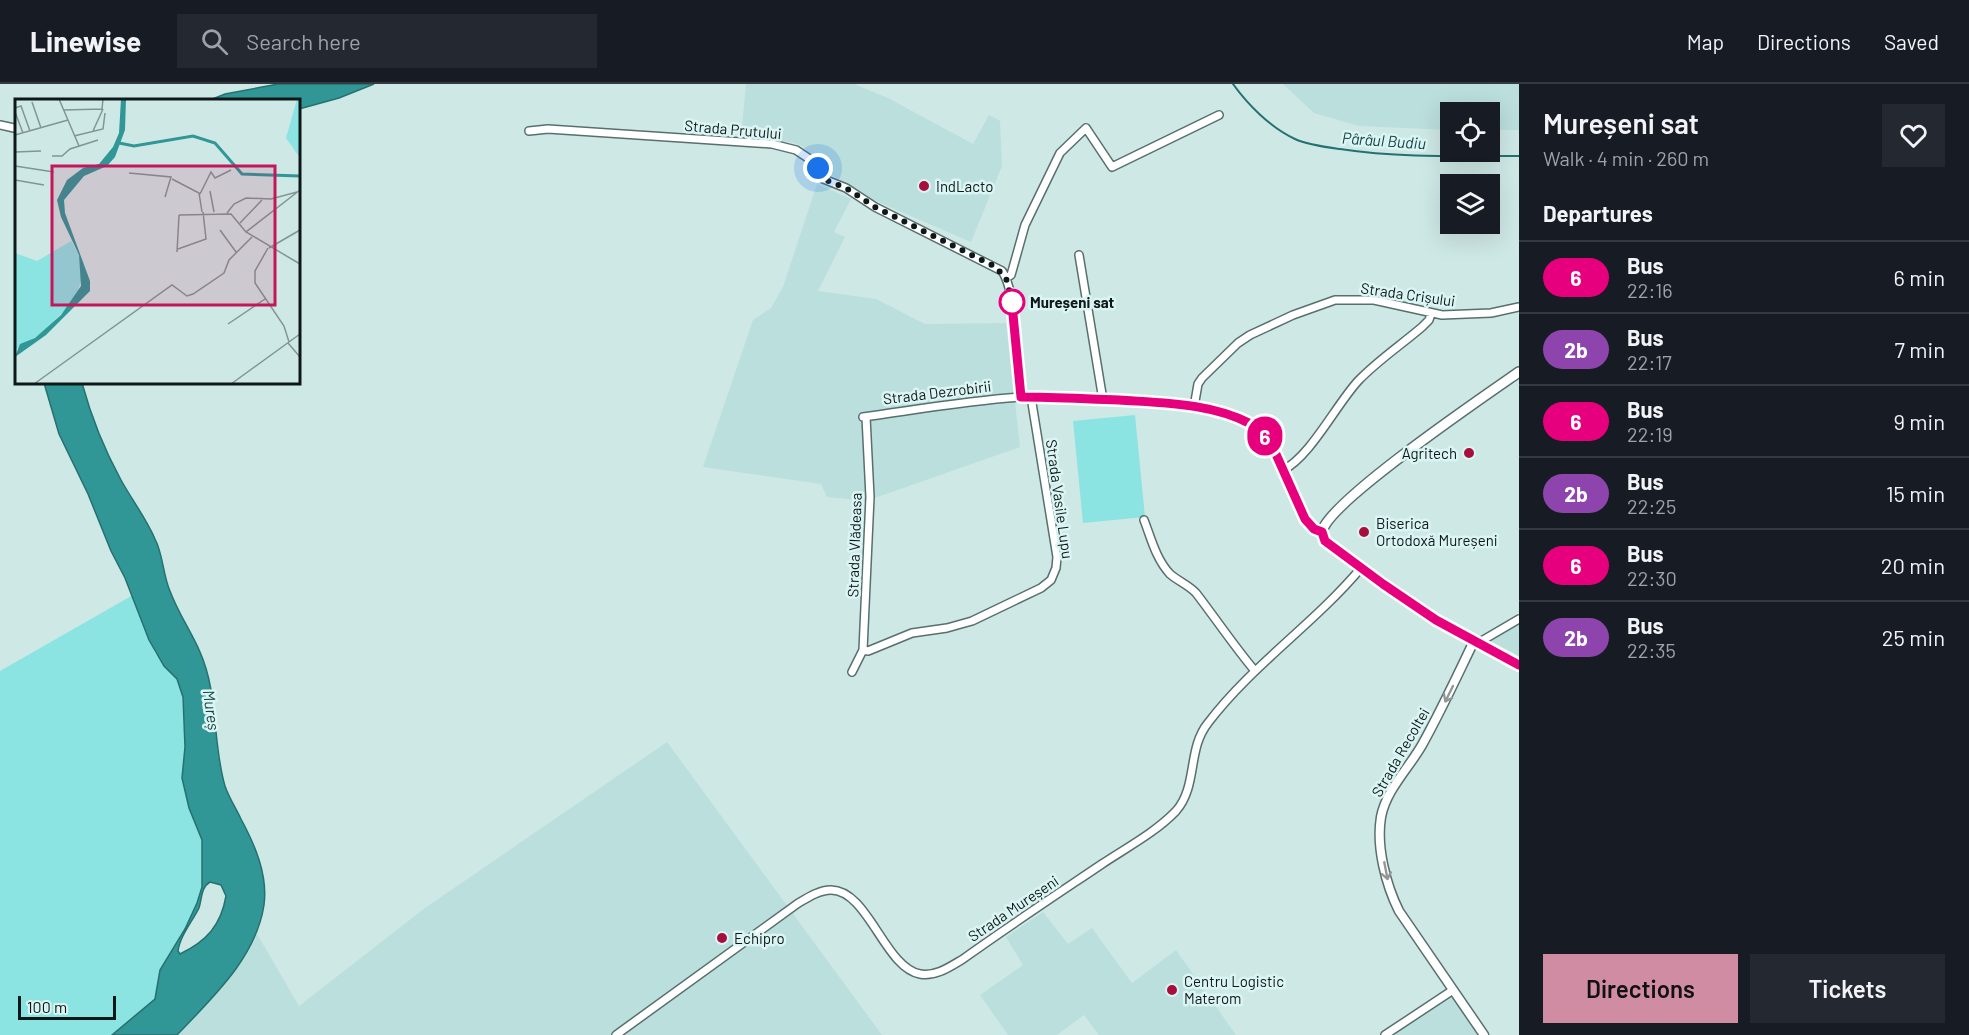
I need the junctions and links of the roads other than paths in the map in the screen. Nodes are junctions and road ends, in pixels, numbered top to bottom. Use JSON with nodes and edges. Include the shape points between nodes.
{"nodes":[{"id":1,"x":1219,"y":115,"type":"dead end"},
{"id":2,"x":0,"y":125,"type":"edge"},
{"id":3,"x":14,"y":128,"type":"dead end"},
{"id":4,"x":529,"y":131,"type":"dead end"},
{"id":5,"x":1079,"y":255,"type":"dead end"},
{"id":6,"x":1006,"y":278,"type":"junction"},
{"id":7,"x":1519,"y":308,"type":"edge"},
{"id":8,"x":1431,"y":314,"type":"junction"},
{"id":9,"x":1519,"y":372,"type":"edge"},
{"id":10,"x":1021,"y":397,"type":"junction"},
{"id":11,"x":1031,"y":397,"type":"junction"},
{"id":12,"x":1103,"y":400,"type":"junction"},
{"id":13,"x":1194,"y":407,"type":"junction"},
{"id":14,"x":865,"y":417,"type":"joint"},
{"id":15,"x":1283,"y":470,"type":"junction"},
{"id":16,"x":1144,"y":520,"type":"dead end"},
{"id":17,"x":1322,"y":532,"type":"junction"},
{"id":18,"x":1361,"y":568,"type":"junction"},
{"id":19,"x":1519,"y":619,"type":"edge"},
{"id":20,"x":1476,"y":642,"type":"junction"},
{"id":21,"x":863,"y":650,"type":"junction"},
{"id":22,"x":1519,"y":665,"type":"edge"},
{"id":23,"x":1255,"y":671,"type":"junction"},
{"id":24,"x":852,"y":672,"type":"dead end"},
{"id":25,"x":1453,"y":990,"type":"junction"},
{"id":26,"x":616,"y":1035,"type":"edge"},
{"id":27,"x":1385,"y":1035,"type":"edge"},
{"id":28,"x":1484,"y":1035,"type":"edge"}],
"edges":[{"from":1,"to":6,"type":"street","via":[[1112,167],[1086,128],[1060,153],[1025,225],[1011,275]]},
{"from":2,"to":3,"type":"street"},
{"from":4,"to":6,"type":"street","name":"Strada Prutului","via":[[548,129],[772,144],[796,150],[815,161],[816,176],[994,266]]},
{"from":5,"to":12,"type":"street"},
{"from":6,"to":10,"type":"street"},
{"from":7,"to":8,"type":"street","name":"Strada Crișului","via":[[1467,315]]},
{"from":8,"to":13,"type":"street","name":"Strada Crișului","via":[[1374,300],[1323,303],[1238,343],[1202,378]]},
{"from":8,"to":15,"type":"street","via":[[1422,327],[1356,382],[1297,461]]},
{"from":9,"to":17,"type":"main road","via":[[1363,486],[1326,521]]},
{"from":10,"to":11,"type":"street","name":"Strada Dezrobirii"},
{"from":10,"to":14,"type":"street","name":"Strada Dezrobirii"},
{"from":11,"to":12,"type":"street","name":"Strada Dezrobirii"},
{"from":11,"to":21,"type":"street","name":"Strada Vasile Lupu","via":[[1057,557],[1051,580],[972,621],[912,633]]},
{"from":12,"to":13,"type":"street","name":"Strada Dezrobirii"},
{"from":13,"to":15,"type":"street","name":"Strada Dezrobirii","via":[[1250,423],[1271,443]]},
{"from":14,"to":21,"type":"street","name":"Strada Vlădeasa","via":[[870,497]]},
{"from":15,"to":17,"type":"street","name":"Strada Dezrobirii","via":[[1305,519]]},
{"from":16,"to":23,"type":"street","via":[[1164,566],[1194,590]]},
{"from":17,"to":18,"type":"main road","name":"Strada Dezrobirii","via":[[1325,541]]},
{"from":18,"to":20,"type":"main road","name":"Strada Dezrobirii","via":[[1436,620]]},
{"from":18,"to":23,"type":"street","name":"Strada Mureșeni","via":[[1325,608]]},
{"from":19,"to":20,"type":"street"},
{"from":20,"to":22,"type":"main road","name":"Strada Dezrobirii"},
{"from":20,"to":25,"type":"street","name":"Strada Recoltei","one_way":true,"via":[[1421,747],[1385,802],[1381,818],[1380,840],[1392,897]]},
{"from":21,"to":24,"type":"street","name":"Strada Vlădeasa"},
{"from":23,"to":26,"type":"street","name":"Strada Mureșeni","via":[[1225,701],[1197,740],[1189,787],[1174,813],[946,969],[919,974],[895,955],[856,902],[831,890],[815,893]]},
{"from":25,"to":27,"type":"street"},
{"from":25,"to":28,"type":"street","name":"Strada Recoltei"}]}
